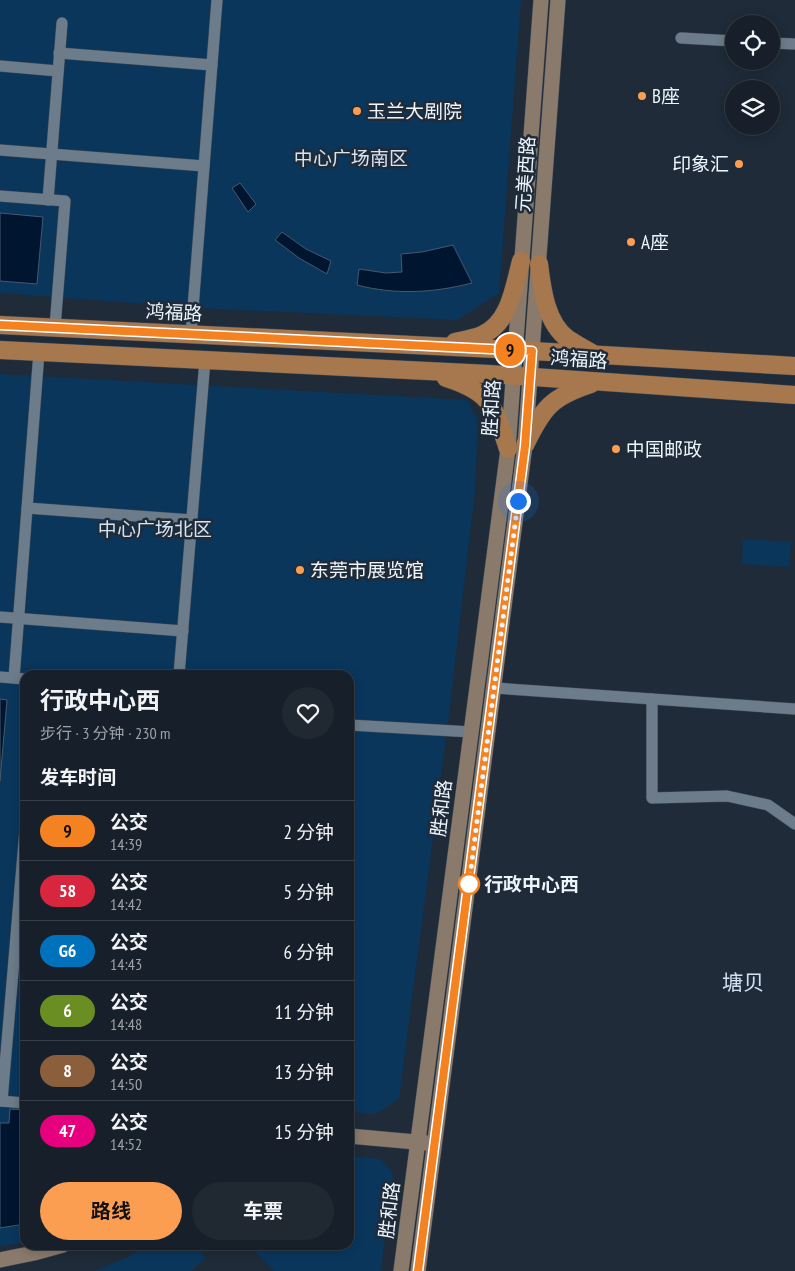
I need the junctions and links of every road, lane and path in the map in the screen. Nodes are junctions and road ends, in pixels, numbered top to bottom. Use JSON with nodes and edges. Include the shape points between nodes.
{"nodes":[{"id":1,"x":217,"y":0,"type":"edge"},
{"id":2,"x":541,"y":0,"type":"edge"},
{"id":3,"x":558,"y":0,"type":"edge"},
{"id":4,"x":62,"y":23,"type":"dead end"},
{"id":5,"x":681,"y":38,"type":"dead end"},
{"id":6,"x":725,"y":40,"type":"edge"},
{"id":7,"x":780,"y":43,"type":"edge"},
{"id":8,"x":795,"y":44,"type":"edge"},
{"id":9,"x":59,"y":53,"type":"junction"},
{"id":10,"x":212,"y":64,"type":"junction"},
{"id":11,"x":0,"y":66,"type":"edge"},
{"id":12,"x":58,"y":71,"type":"junction"},
{"id":13,"x":0,"y":150,"type":"edge"},
{"id":14,"x":52,"y":154,"type":"junction"},
{"id":15,"x":204,"y":166,"type":"junction"},
{"id":16,"x":0,"y":196,"type":"edge"},
{"id":17,"x":48,"y":200,"type":"junction"},
{"id":18,"x":521,"y":261,"type":"junction"},
{"id":19,"x":538,"y":264,"type":"junction"},
{"id":20,"x":0,"y":325,"type":"edge"},
{"id":21,"x":55,"y":327,"type":"junction"},
{"id":22,"x":190,"y":334,"type":"junction"},
{"id":23,"x":422,"y":346,"type":"junction"},
{"id":24,"x":0,"y":350,"type":"edge"},
{"id":25,"x":514,"y":350,"type":"junction"},
{"id":26,"x":532,"y":351,"type":"junction"},
{"id":27,"x":39,"y":352,"type":"junction"},
{"id":28,"x":595,"y":355,"type":"junction"},
{"id":29,"x":205,"y":360,"type":"junction"},
{"id":30,"x":795,"y":366,"type":"edge"},
{"id":31,"x":424,"y":370,"type":"junction"},
{"id":32,"x":522,"y":376,"type":"junction"},
{"id":33,"x":597,"y":381,"type":"junction"},
{"id":34,"x":795,"y":395,"type":"edge"},
{"id":35,"x":525,"y":446,"type":"junction"},
{"id":36,"x":508,"y":449,"type":"junction"},
{"id":37,"x":27,"y":508,"type":"junction"},
{"id":38,"x":192,"y":520,"type":"junction"},
{"id":39,"x":0,"y":617,"type":"edge"},
{"id":40,"x":18,"y":618,"type":"junction"},
{"id":41,"x":183,"y":631,"type":"junction"},
{"id":42,"x":179,"y":670,"type":"edge"},
{"id":43,"x":0,"y":677,"type":"edge"},
{"id":44,"x":19,"y":678,"type":"edge"},
{"id":45,"x":495,"y":688,"type":"junction"},
{"id":46,"x":652,"y":699,"type":"junction"},
{"id":47,"x":795,"y":709,"type":"edge"},
{"id":48,"x":354,"y":725,"type":"edge"},
{"id":49,"x":472,"y":732,"type":"junction"},
{"id":50,"x":795,"y":824,"type":"edge"},
{"id":51,"x":20,"y":886,"type":"edge"},
{"id":52,"x":1,"y":1101,"type":"edge"},
{"id":53,"x":20,"y":1102,"type":"edge"},
{"id":54,"x":354,"y":1136,"type":"edge"},
{"id":55,"x":418,"y":1142,"type":"junction"},
{"id":56,"x":435,"y":1144,"type":"junction"},
{"id":57,"x":47,"y":1250,"type":"edge"},
{"id":58,"x":0,"y":1260,"type":"edge"},
{"id":59,"x":401,"y":1271,"type":"edge"},
{"id":60,"x":418,"y":1271,"type":"edge"}],
"edges":[{"from":1,"to":10,"type":"street"},
{"from":2,"to":18,"type":"main road","name":"元美西路"},
{"from":3,"to":19,"type":"main road","name":"元美西路"},
{"from":4,"to":9,"type":"street"},
{"from":5,"to":6,"type":"street"},
{"from":7,"to":8,"type":"street"},
{"from":9,"to":10,"type":"street"},
{"from":9,"to":12,"type":"street"},
{"from":10,"to":15,"type":"street"},
{"from":11,"to":12,"type":"street"},
{"from":12,"to":14,"type":"street"},
{"from":13,"to":14,"type":"street"},
{"from":14,"to":15,"type":"street"},
{"from":14,"to":17,"type":"street"},
{"from":15,"to":22,"type":"street"},
{"from":16,"to":17,"type":"street"},
{"from":17,"to":21,"type":"street","via":[[65,201]]},
{"from":18,"to":23,"type":"main road","via":[[503,318],[483,335]]},
{"from":18,"to":25,"type":"main road","name":"元美西路"},
{"from":19,"to":26,"type":"main road","name":"元美西路"},
{"from":19,"to":28,"type":"main road","via":[[544,297],[555,326],[567,338]]},
{"from":20,"to":21,"type":"main road","name":"鸿福路"},
{"from":21,"to":22,"type":"main road","name":"鸿福路"},
{"from":22,"to":23,"type":"main road","name":"鸿福路"},
{"from":23,"to":25,"type":"main road","name":"鸿福路"},
{"from":24,"to":27,"type":"main road","name":"鸿福路"},
{"from":25,"to":26,"type":"main road","name":"鸿福路"},
{"from":25,"to":32,"type":"main road","name":"胜和路"},
{"from":26,"to":28,"type":"main road","name":"鸿福路"},
{"from":26,"to":32,"type":"main road","name":"胜和路"},
{"from":27,"to":29,"type":"main road","name":"鸿福路"},
{"from":27,"to":37,"type":"street"},
{"from":28,"to":30,"type":"main road","name":"鸿福路"},
{"from":29,"to":31,"type":"main road","name":"鸿福路"},
{"from":29,"to":38,"type":"street"},
{"from":31,"to":32,"type":"main road","name":"鸿福路"},
{"from":31,"to":36,"type":"main road","via":[[468,385],[488,400]]},
{"from":32,"to":33,"type":"main road","name":"鸿福路"},
{"from":32,"to":35,"type":"main road","name":"胜和路"},
{"from":32,"to":36,"type":"main road","name":"胜和路"},
{"from":33,"to":34,"type":"main road","name":"鸿福路"},
{"from":33,"to":35,"type":"main road","via":[[561,396],[546,408]]},
{"from":35,"to":45,"type":"main road","name":"胜和路"},
{"from":36,"to":49,"type":"main road","name":"胜和路"},
{"from":37,"to":38,"type":"street"},
{"from":37,"to":40,"type":"street"},
{"from":38,"to":41,"type":"street"},
{"from":39,"to":40,"type":"street"},
{"from":40,"to":41,"type":"street"},
{"from":40,"to":44,"type":"street"},
{"from":41,"to":42,"type":"street"},
{"from":43,"to":44,"type":"street"},
{"from":45,"to":46,"type":"street"},
{"from":45,"to":56,"type":"main road","name":"胜和路"},
{"from":46,"to":47,"type":"street"},
{"from":46,"to":50,"type":"street","via":[[652,798],[727,796],[768,805]]},
{"from":48,"to":49,"type":"street"},
{"from":49,"to":55,"type":"main road","name":"胜和路"},
{"from":51,"to":52,"type":"street"},
{"from":52,"to":53,"type":"street"},
{"from":54,"to":55,"type":"main road"},
{"from":55,"to":56,"type":"main road"},
{"from":55,"to":59,"type":"main road","name":"胜和路"},
{"from":56,"to":60,"type":"main road","name":"胜和路"},
{"from":57,"to":58,"type":"main road"}]}
